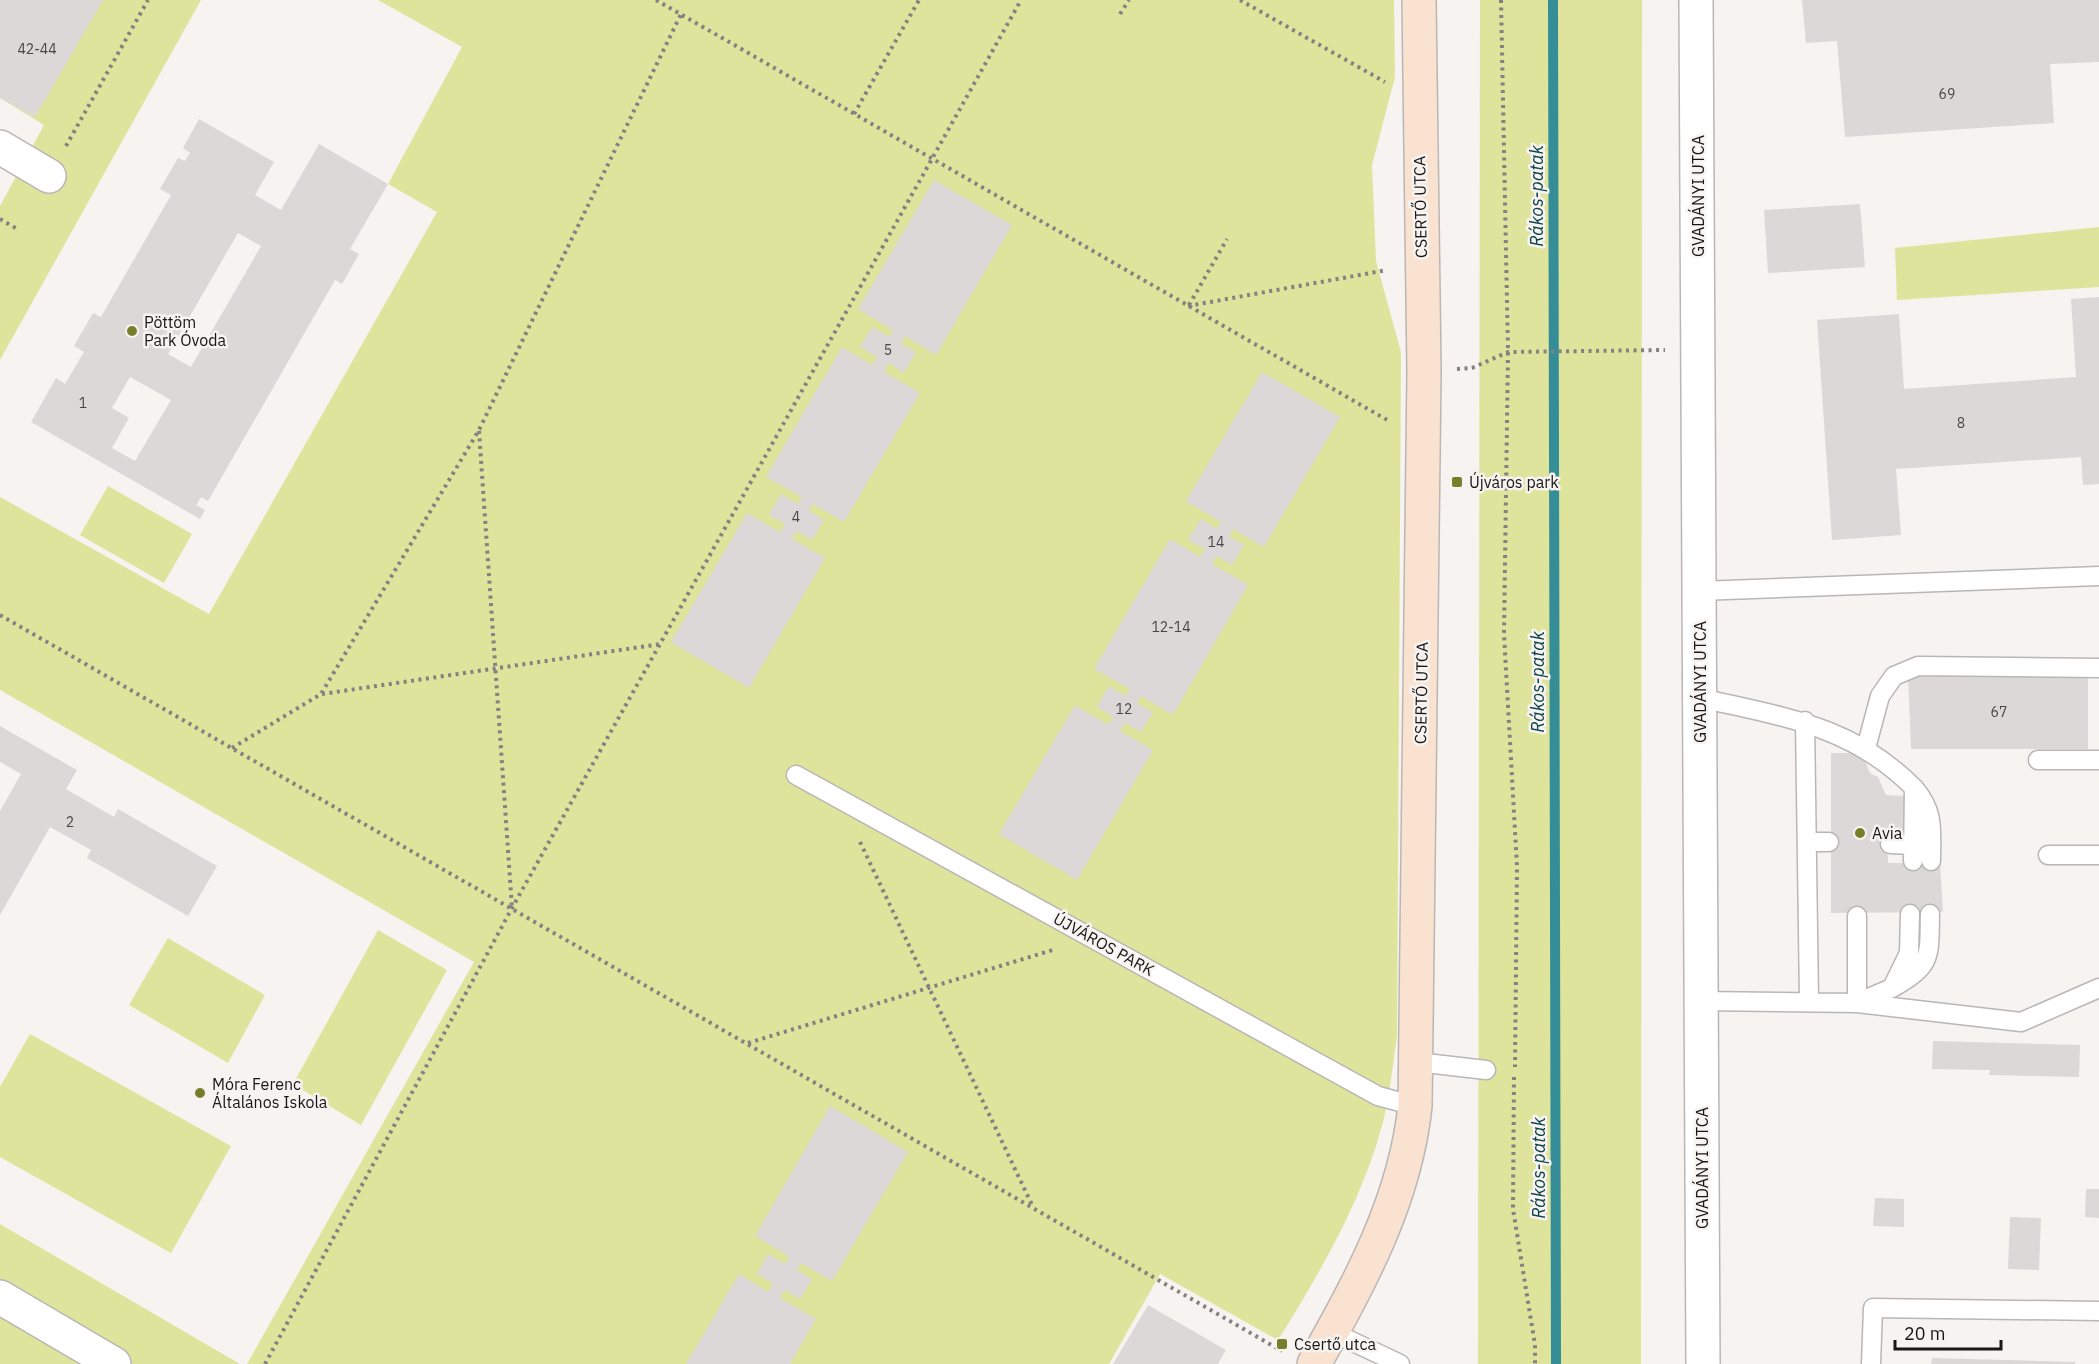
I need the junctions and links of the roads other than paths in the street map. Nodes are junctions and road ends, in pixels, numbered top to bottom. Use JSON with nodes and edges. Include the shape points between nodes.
{"nodes":[{"id":1,"x":1419,"y":0,"type":"edge"},
{"id":2,"x":1696,"y":0,"type":"edge"},
{"id":3,"x":0,"y":147,"type":"edge"},
{"id":4,"x":49,"y":176,"type":"road end"},
{"id":5,"x":2099,"y":576,"type":"edge"},
{"id":6,"x":1700,"y":591,"type":"junction"},
{"id":7,"x":2099,"y":668,"type":"edge"},
{"id":8,"x":1701,"y":698,"type":"junction"},
{"id":9,"x":1805,"y":721,"type":"junction"},
{"id":10,"x":1866,"y":748,"type":"junction"},
{"id":11,"x":2038,"y":760,"type":"dead end"},
{"id":12,"x":2099,"y":760,"type":"edge"},
{"id":13,"x":796,"y":775,"type":"dead end"},
{"id":14,"x":1829,"y":842,"type":"dead end"},
{"id":15,"x":1807,"y":843,"type":"junction"},
{"id":16,"x":1890,"y":844,"type":"dead end"},
{"id":17,"x":2048,"y":855,"type":"dead end"},
{"id":18,"x":2099,"y":855,"type":"edge"},
{"id":19,"x":1911,"y":914,"type":"dead end"},
{"id":20,"x":1930,"y":914,"type":"dead end"},
{"id":21,"x":1857,"y":916,"type":"dead end"},
{"id":22,"x":2099,"y":987,"type":"edge"},
{"id":23,"x":1892,"y":988,"type":"junction"},
{"id":24,"x":1702,"y":1001,"type":"junction"},
{"id":25,"x":1809,"y":1001,"type":"junction"},
{"id":26,"x":1857,"y":1003,"type":"junction"},
{"id":27,"x":1417,"y":1062,"type":"junction"},
{"id":28,"x":1486,"y":1070,"type":"dead end"},
{"id":29,"x":1415,"y":1106,"type":"junction"},
{"id":30,"x":0,"y":1297,"type":"edge"},
{"id":31,"x":2099,"y":1311,"type":"edge"},
{"id":32,"x":1332,"y":1332,"type":"junction"},
{"id":33,"x":1299,"y":1358,"type":"edge"},
{"id":34,"x":114,"y":1364,"type":"edge"},
{"id":35,"x":1400,"y":1364,"type":"edge"},
{"id":36,"x":1703,"y":1364,"type":"edge"},
{"id":37,"x":1871,"y":1364,"type":"edge"}],
"edges":[{"from":1,"to":27,"type":"street","name":"CSERTŐ UTCA","via":[[1423,441]]},
{"from":2,"to":6,"type":"street","name":"GVADÁNYI UTCA"},
{"from":3,"to":4,"type":"street"},
{"from":5,"to":6,"type":"lane"},
{"from":6,"to":8,"type":"street","name":"GVADÁNYI UTCA"},
{"from":7,"to":10,"type":"lane","via":[[1918,666],[1894,676],[1880,696]]},
{"from":8,"to":9,"type":"lane"},
{"from":8,"to":24,"type":"street","name":"GVADÁNYI UTCA"},
{"from":9,"to":10,"type":"lane"},
{"from":9,"to":15,"type":"lane"},
{"from":10,"to":16,"type":"lane","via":[[1914,788],[1919,856]]},
{"from":11,"to":12,"type":"lane"},
{"from":13,"to":29,"type":"lane","name":"ÚJVÁROS PARK","via":[[1378,1095]]},
{"from":14,"to":15,"type":"lane"},
{"from":15,"to":25,"type":"lane"},
{"from":17,"to":18,"type":"lane"},
{"from":19,"to":23,"type":"lane","via":[[1909,953]]},
{"from":20,"to":23,"type":"lane","via":[[1929,956],[1914,976]]},
{"from":21,"to":26,"type":"lane"},
{"from":22,"to":26,"type":"lane","via":[[2021,1022]]},
{"from":23,"to":26,"type":"lane"},
{"from":24,"to":25,"type":"lane"},
{"from":24,"to":36,"type":"street","name":"GVADÁNYI UTCA"},
{"from":25,"to":26,"type":"lane"},
{"from":27,"to":28,"type":"lane"},
{"from":27,"to":29,"type":"street","name":"CSERTŐ UTCA"},
{"from":29,"to":32,"type":"street","name":"CSERTŐ UTCA","via":[[1412,1141],[1397,1194],[1374,1253]]},
{"from":30,"to":34,"type":"street"},
{"from":31,"to":37,"type":"lane","via":[[1873,1308]]},
{"from":32,"to":33,"type":"street","name":"CSERTŐ UTCA"},
{"from":32,"to":35,"type":"lane"}]}
